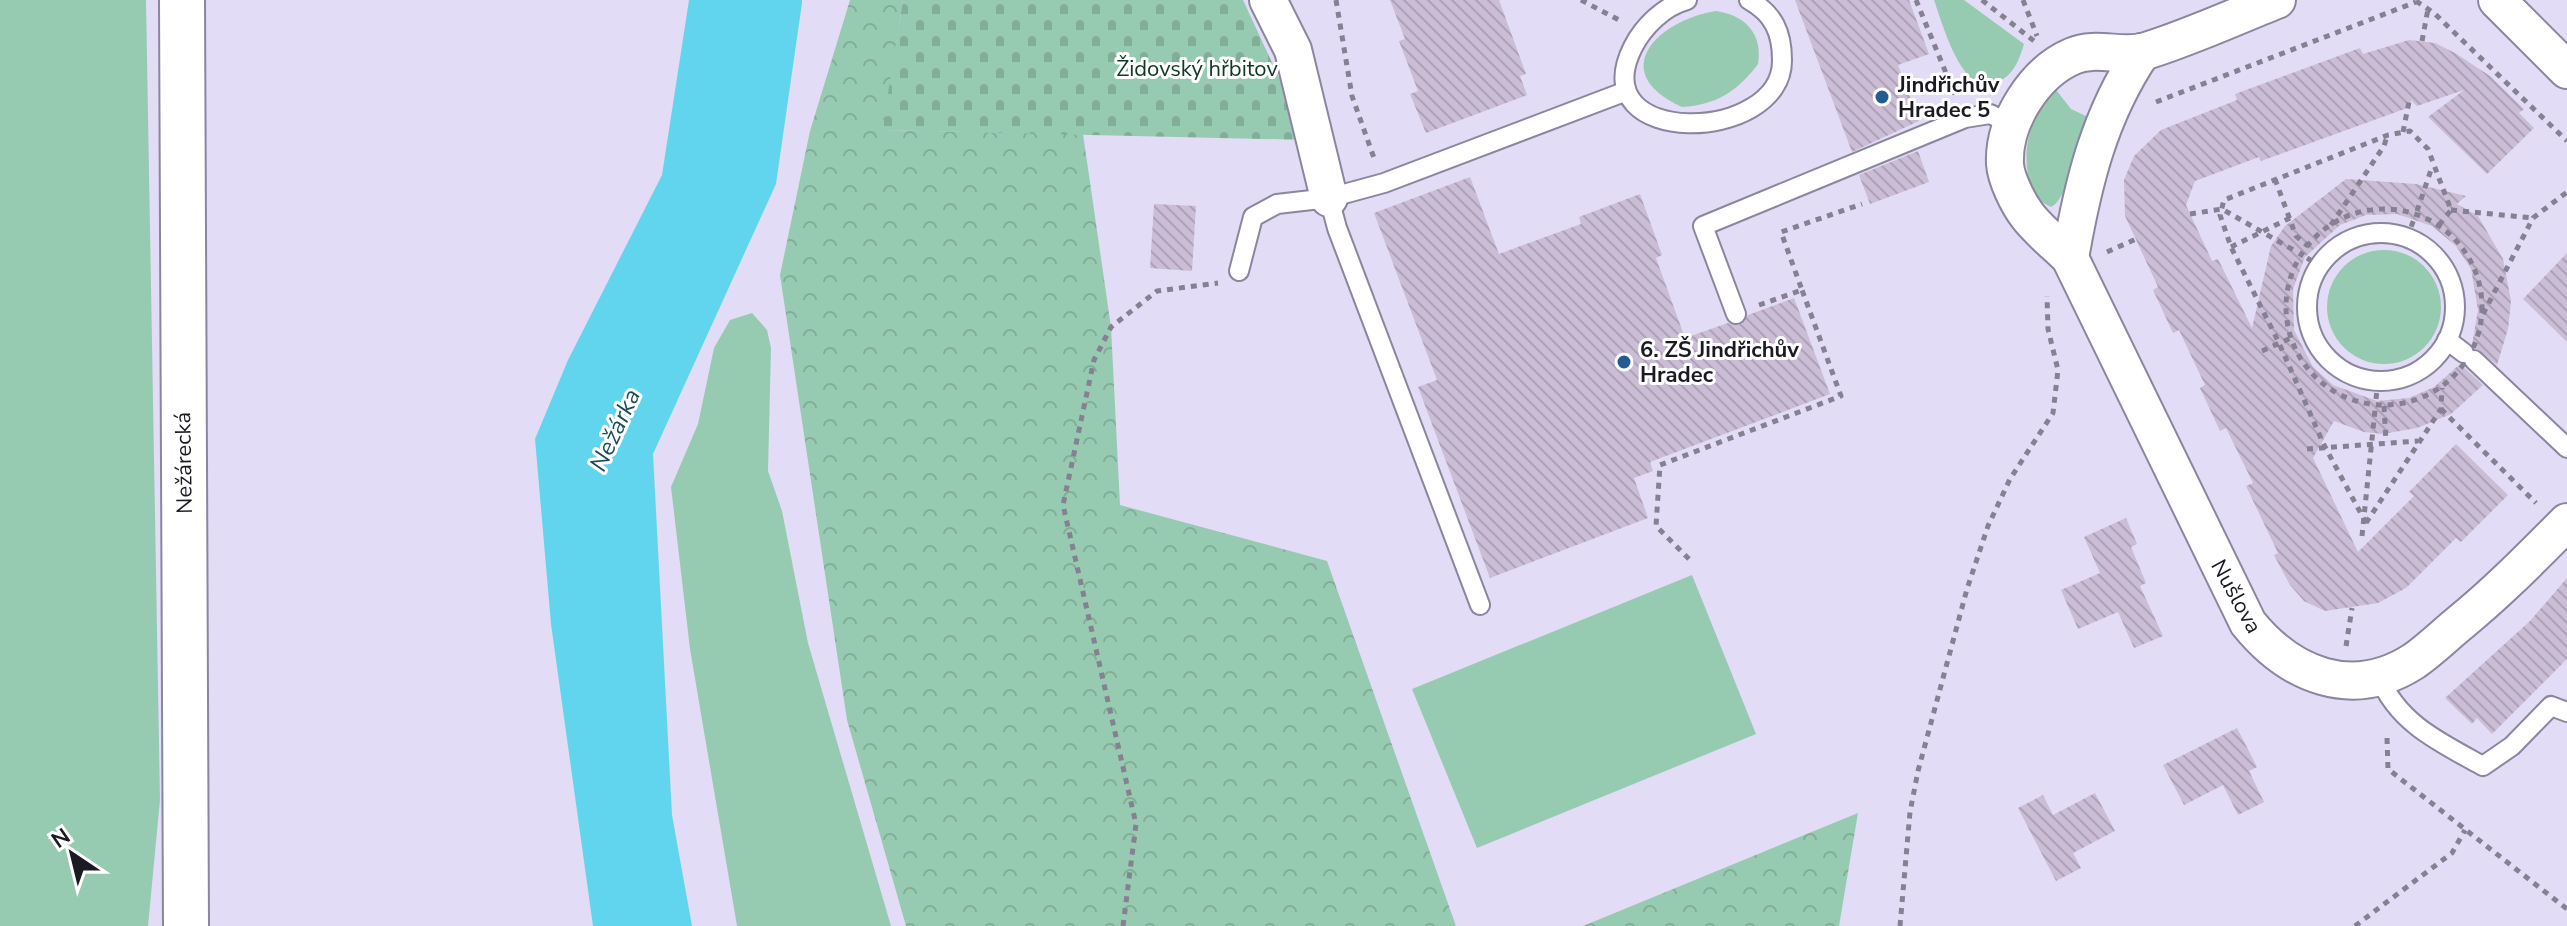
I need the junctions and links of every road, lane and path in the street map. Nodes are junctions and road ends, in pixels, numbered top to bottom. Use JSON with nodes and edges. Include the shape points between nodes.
{"nodes":[{"id":1,"x":182,"y":0,"type":"edge"},
{"id":2,"x":1268,"y":0,"type":"edge"},
{"id":3,"x":1336,"y":0,"type":"edge"},
{"id":4,"x":1581,"y":0,"type":"edge"},
{"id":5,"x":1687,"y":0,"type":"edge"},
{"id":6,"x":1749,"y":0,"type":"edge"},
{"id":7,"x":1916,"y":0,"type":"edge"},
{"id":8,"x":1982,"y":0,"type":"edge"},
{"id":9,"x":2023,"y":0,"type":"edge"},
{"id":10,"x":2277,"y":0,"type":"edge"},
{"id":11,"x":2497,"y":0,"type":"edge"},
{"id":12,"x":2416,"y":1,"type":"edge"},
{"id":13,"x":2428,"y":9,"type":"junction"},
{"id":14,"x":1641,"y":31,"type":"junction"},
{"id":15,"x":2422,"y":41,"type":"dead end"},
{"id":16,"x":2142,"y":52,"type":"junction"},
{"id":17,"x":2567,"y":70,"type":"edge"},
{"id":18,"x":1624,"y":92,"type":"junction"},
{"id":19,"x":2409,"y":102,"type":"dead end"},
{"id":20,"x":2150,"y":105,"type":"dead end"},
{"id":21,"x":1965,"y":118,"type":"junction"},
{"id":22,"x":2013,"y":125,"type":"junction"},
{"id":23,"x":2403,"y":132,"type":"junction"},
{"id":24,"x":2388,"y":135,"type":"junction"},
{"id":25,"x":2567,"y":141,"type":"edge"},
{"id":26,"x":2432,"y":166,"type":"junction"},
{"id":27,"x":2275,"y":179,"type":"junction"},
{"id":28,"x":1384,"y":183,"type":"junction"},
{"id":29,"x":2567,"y":192,"type":"edge"},
{"id":30,"x":1329,"y":198,"type":"junction"},
{"id":31,"x":1862,"y":204,"type":"dead end"},
{"id":32,"x":2222,"y":209,"type":"junction"},
{"id":33,"x":2451,"y":210,"type":"junction"},
{"id":34,"x":2417,"y":211,"type":"dead end"},
{"id":35,"x":2190,"y":214,"type":"dead end"},
{"id":36,"x":2290,"y":218,"type":"junction"},
{"id":37,"x":2533,"y":218,"type":"junction"},
{"id":38,"x":2414,"y":219,"type":"dead end"},
{"id":39,"x":2439,"y":225,"type":"junction"},
{"id":40,"x":2330,"y":226,"type":"junction"},
{"id":41,"x":2265,"y":232,"type":"junction"},
{"id":42,"x":2407,"y":238,"type":"junction"},
{"id":43,"x":2136,"y":239,"type":"dead end"},
{"id":44,"x":2308,"y":246,"type":"junction"},
{"id":45,"x":2231,"y":247,"type":"junction"},
{"id":46,"x":2297,"y":252,"type":"dead end"},
{"id":47,"x":2085,"y":257,"type":"junction"},
{"id":48,"x":1239,"y":271,"type":"joint"},
{"id":49,"x":1802,"y":290,"type":"junction"},
{"id":50,"x":1736,"y":314,"type":"joint"},
{"id":51,"x":2291,"y":338,"type":"junction"},
{"id":52,"x":2447,"y":340,"type":"junction"},
{"id":53,"x":2279,"y":343,"type":"junction"},
{"id":54,"x":2262,"y":351,"type":"dead end"},
{"id":55,"x":2384,"y":406,"type":"junction"},
{"id":56,"x":2441,"y":409,"type":"junction"},
{"id":57,"x":2375,"y":410,"type":"dead end"},
{"id":58,"x":2419,"y":441,"type":"junction"},
{"id":59,"x":2372,"y":442,"type":"junction"},
{"id":60,"x":2386,"y":442,"type":"junction"},
{"id":61,"x":2324,"y":445,"type":"junction"},
{"id":62,"x":2567,"y":448,"type":"edge"},
{"id":63,"x":2307,"y":449,"type":"dead end"},
{"id":64,"x":2554,"y":516,"type":"edge"},
{"id":65,"x":2366,"y":523,"type":"junction"},
{"id":66,"x":2362,"y":536,"type":"dead end"},
{"id":67,"x":1689,"y":559,"type":"dead end"},
{"id":68,"x":1480,"y":605,"type":"dead end"},
{"id":69,"x":2352,"y":608,"type":"dead end"},
{"id":70,"x":2345,"y":655,"type":"dead end"},
{"id":71,"x":2379,"y":676,"type":"junction"},
{"id":72,"x":2398,"y":712,"type":"junction"},
{"id":73,"x":2567,"y":712,"type":"edge"},
{"id":74,"x":2465,"y":830,"type":"junction"},
{"id":75,"x":2567,"y":909,"type":"edge"},
{"id":76,"x":186,"y":926,"type":"edge"},
{"id":77,"x":1123,"y":926,"type":"edge"},
{"id":78,"x":1900,"y":926,"type":"edge"},
{"id":79,"x":2355,"y":926,"type":"edge"}],
"edges":[{"from":1,"to":76,"type":"street","name":"Nežárecká"},
{"from":2,"to":30,"type":"street","via":[[1293,50]]},
{"from":3,"to":28,"type":"path","via":[[1352,96]]},
{"from":4,"to":14,"type":"path"},
{"from":5,"to":14,"type":"lane"},
{"from":6,"to":18,"type":"lane","via":[[1773,19],[1782,38],[1782,66],[1771,92],[1743,112],[1710,125],[1651,115],[1630,103]]},
{"from":7,"to":21,"type":"path"},
{"from":8,"to":9,"type":"path","via":[[2041,46]]},
{"from":10,"to":16,"type":"street"},
{"from":11,"to":17,"type":"street"},
{"from":12,"to":13,"type":"path"},
{"from":12,"to":20,"type":"path"},
{"from":13,"to":15,"type":"path"},
{"from":13,"to":25,"type":"path"},
{"from":14,"to":18,"type":"lane","via":[[1630,52]]},
{"from":16,"to":22,"type":"street","name":"Nušlova","via":[[2076,55],[2053,67],[2038,79]]},
{"from":16,"to":47,"type":"street","via":[[2123,80],[2092,152]]},
{"from":18,"to":28,"type":"lane"},
{"from":19,"to":23,"type":"path"},
{"from":21,"to":22,"type":"lane","via":[[1990,114]]},
{"from":21,"to":50,"type":"lane","via":[[1703,226]]},
{"from":22,"to":47,"type":"street","name":"Nušlova","via":[[2005,164],[2027,215]]},
{"from":23,"to":24,"type":"path"},
{"from":23,"to":26,"type":"path","via":[[2420,137]]},
{"from":24,"to":27,"type":"path"},
{"from":24,"to":40,"type":"path"},
{"from":26,"to":33,"type":"path"},
{"from":26,"to":34,"type":"path"},
{"from":27,"to":32,"type":"path","via":[[2224,200]]},
{"from":27,"to":36,"type":"path"},
{"from":28,"to":30,"type":"lane"},
{"from":29,"to":37,"type":"path"},
{"from":30,"to":48,"type":"lane","via":[[1277,204],[1253,217]]},
{"from":30,"to":68,"type":"lane"},
{"from":31,"to":49,"type":"path","via":[[1781,232]]},
{"from":32,"to":35,"type":"path"},
{"from":32,"to":41,"type":"path"},
{"from":32,"to":45,"type":"path"},
{"from":33,"to":37,"type":"path"},
{"from":33,"to":39,"type":"path"},
{"from":36,"to":41,"type":"path"},
{"from":36,"to":44,"type":"path","via":[[2296,236]]},
{"from":37,"to":39,"type":"path","via":[[2483,316],[2476,272],[2461,246]]},
{"from":38,"to":42,"type":"path"},
{"from":39,"to":40,"type":"path","via":[[2393,209],[2360,212]]},
{"from":40,"to":44,"type":"path"},
{"from":41,"to":45,"type":"path"},
{"from":41,"to":46,"type":"path"},
{"from":42,"to":52,"type":"lane","via":[[2433,254],[2449,280],[2454,310]]},
{"from":42,"to":52,"type":"lane","via":[[2364,235],[2314,262],[2307,307],[2315,340],[2337,367],[2377,390],[2430,362]]},
{"from":43,"to":47,"type":"path"},
{"from":44,"to":51,"type":"path","via":[[2288,290]]},
{"from":45,"to":53,"type":"path"},
{"from":47,"to":71,"type":"street","name":"Nušlova","via":[[2248,623],[2269,650],[2306,673],[2336,679]]},
{"from":47,"to":78,"type":"path","via":[[2047,292],[2058,370],[2053,413],[1999,502],[1967,589],[1915,785]]},
{"from":48,"to":77,"type":"path","via":[[1218,284],[1157,291],[1111,327],[1094,360],[1063,505],[1136,824]]},
{"from":49,"to":50,"type":"path"},
{"from":49,"to":67,"type":"path","via":[[1841,396],[1660,465],[1656,526]]},
{"from":51,"to":53,"type":"path"},
{"from":51,"to":55,"type":"path","via":[[2304,365],[2326,387],[2353,401]]},
{"from":52,"to":62,"type":"lane"},
{"from":53,"to":54,"type":"path"},
{"from":53,"to":61,"type":"path"},
{"from":55,"to":56,"type":"path","via":[[2414,402],[2442,388]]},
{"from":55,"to":60,"type":"path"},
{"from":56,"to":58,"type":"path"},
{"from":56,"to":64,"type":"path"},
{"from":57,"to":59,"type":"path"},
{"from":58,"to":60,"type":"path"},
{"from":58,"to":65,"type":"path"},
{"from":59,"to":60,"type":"path"},
{"from":59,"to":61,"type":"path"},
{"from":59,"to":65,"type":"path"},
{"from":61,"to":63,"type":"path"},
{"from":61,"to":65,"type":"path"},
{"from":64,"to":71,"type":"street","name":"Nušlova","via":[[2499,590],[2413,662]]},
{"from":65,"to":66,"type":"path"},
{"from":69,"to":70,"type":"path"},
{"from":71,"to":72,"type":"lane"},
{"from":72,"to":73,"type":"lane","via":[[2483,766],[2512,746],[2551,706]]},
{"from":72,"to":74,"type":"path","via":[[2387,736],[2388,769]]},
{"from":74,"to":75,"type":"path"},
{"from":74,"to":79,"type":"path","via":[[2452,853]]}]}
